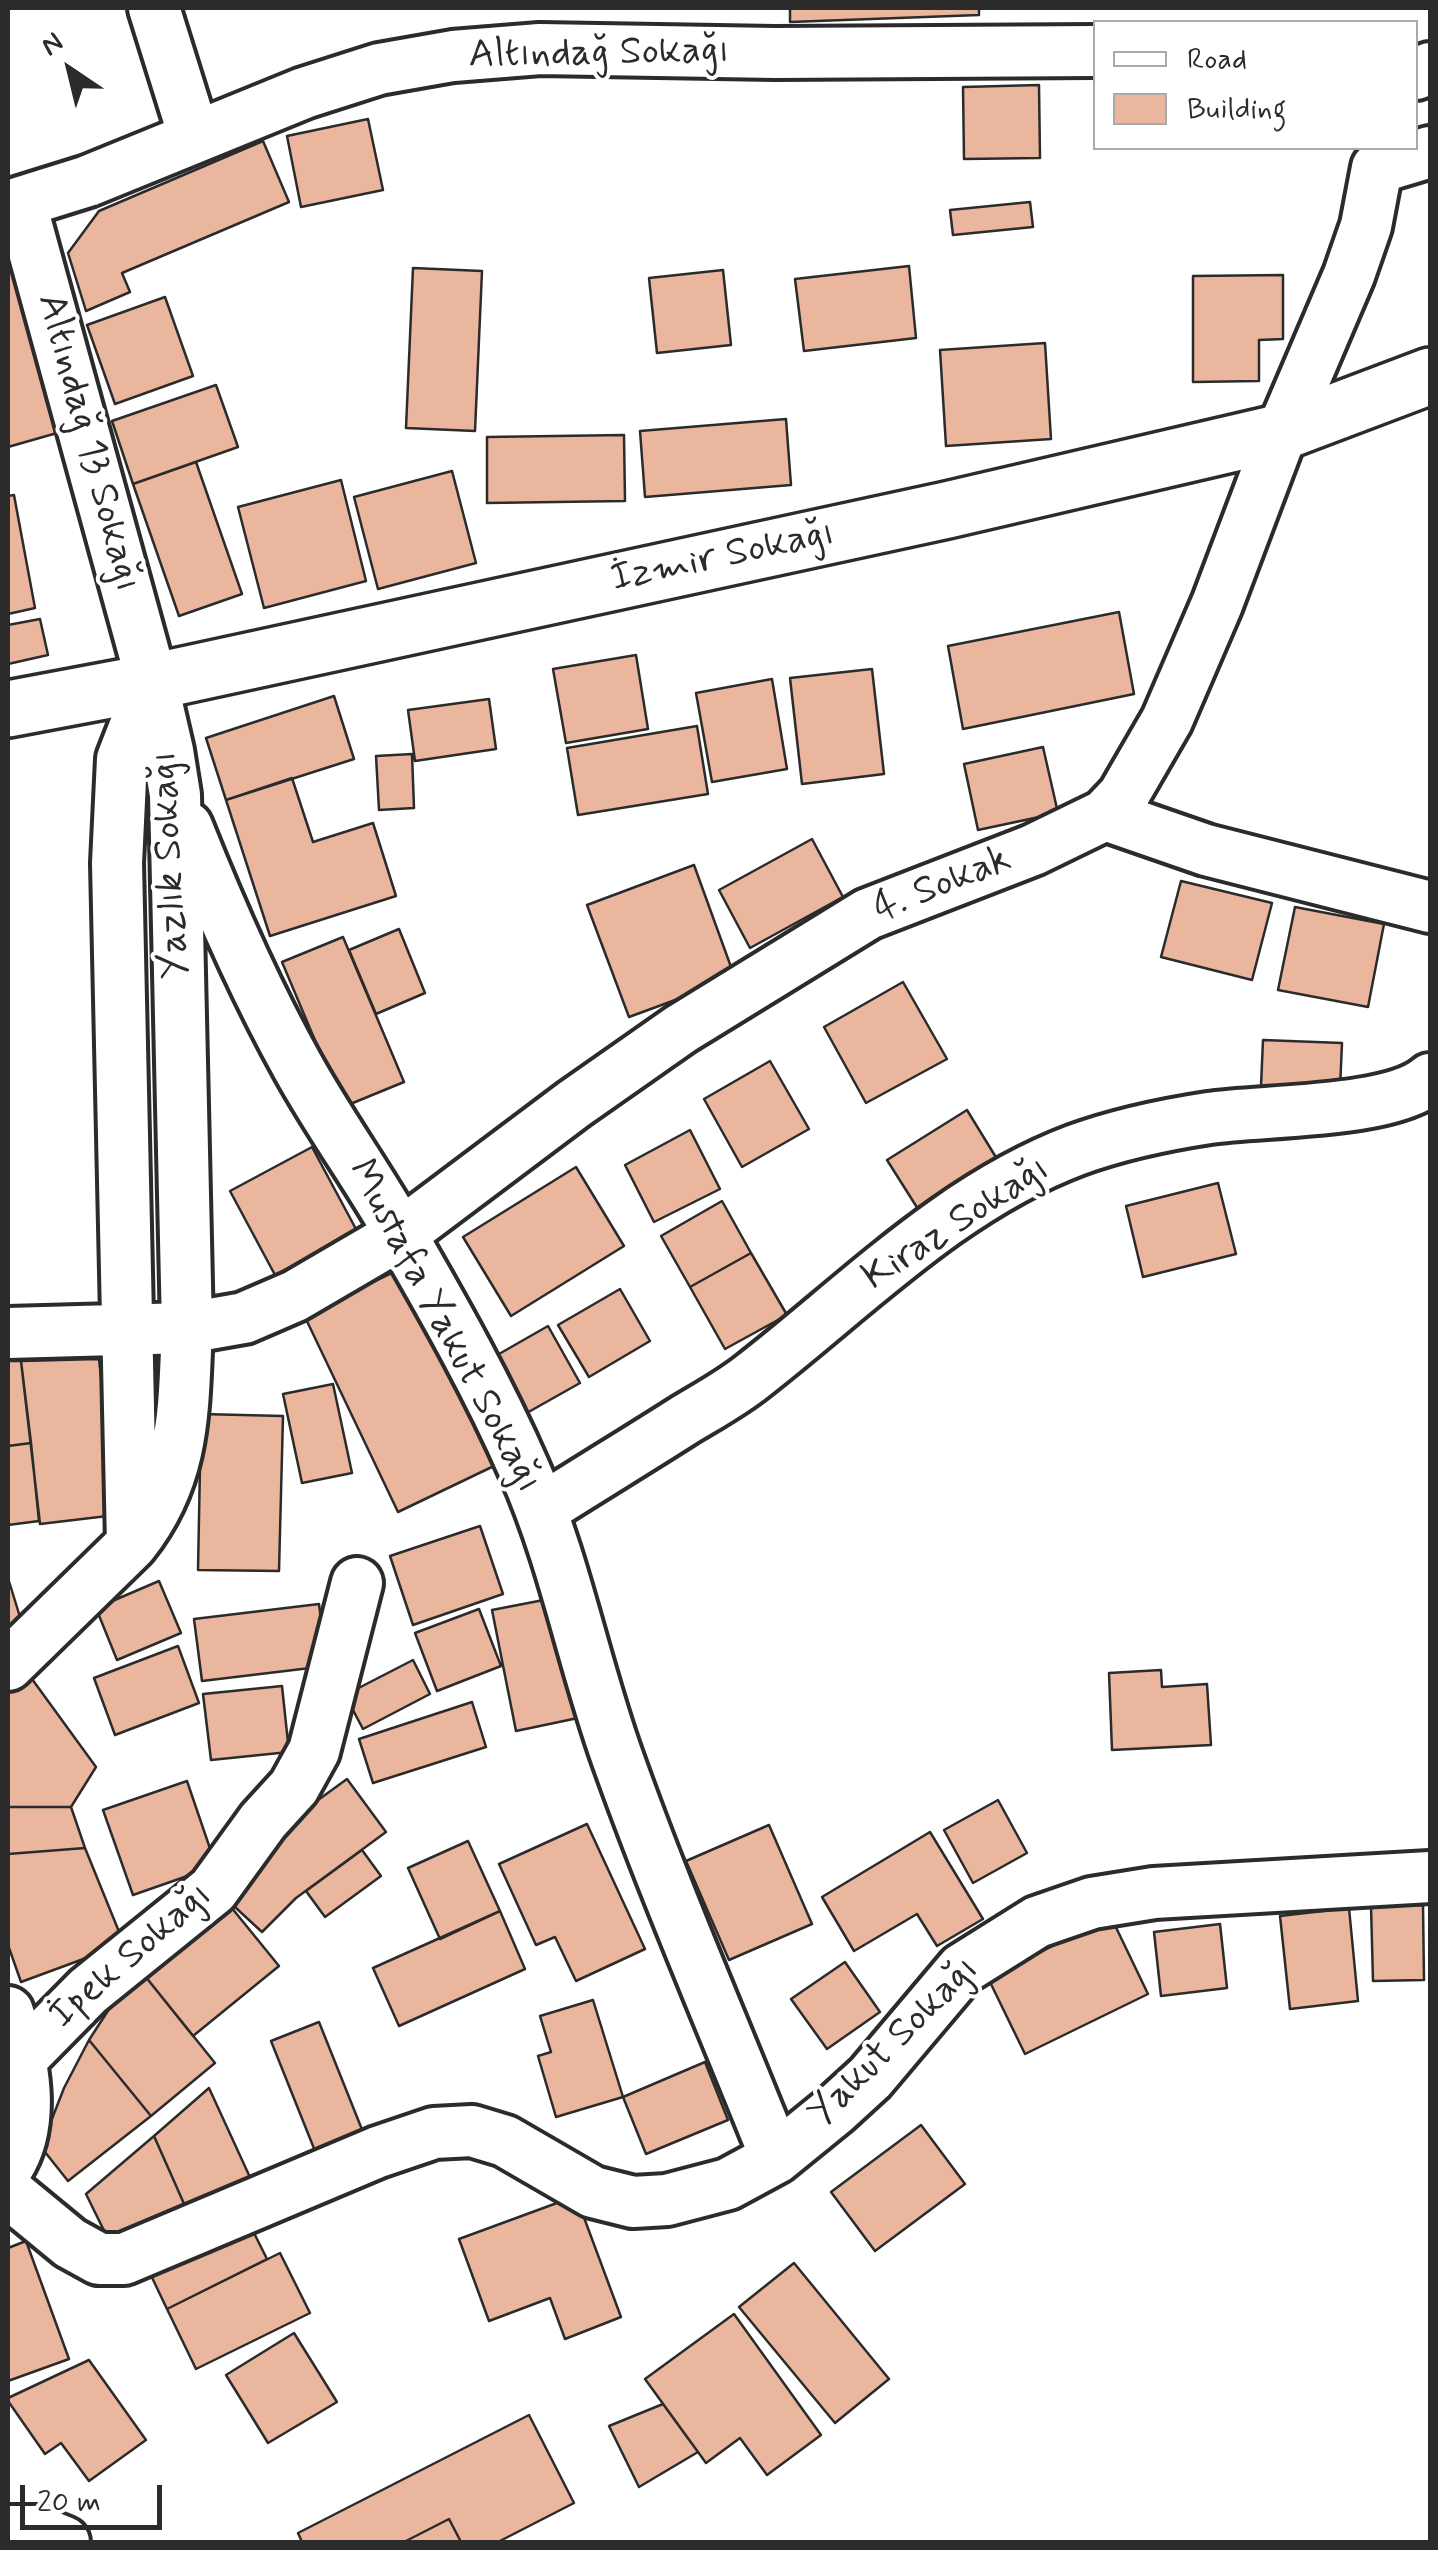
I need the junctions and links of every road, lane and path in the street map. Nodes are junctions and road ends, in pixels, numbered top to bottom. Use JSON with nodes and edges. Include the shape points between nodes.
{"nodes":[{"id":1,"x":154,"y":8,"type":"edge"},
{"id":2,"x":1093,"y":50,"type":"edge"},
{"id":3,"x":194,"y":136,"type":"junction"},
{"id":4,"x":1430,"y":152,"type":"edge"},
{"id":5,"x":1372,"y":158,"type":"edge"},
{"id":6,"x":14,"y":205,"type":"edge"},
{"id":7,"x":1430,"y":376,"type":"edge"},
{"id":8,"x":1282,"y":432,"type":"junction"},
{"id":9,"x":152,"y":682,"type":"junction"},
{"id":10,"x":8,"y":709,"type":"edge"},
{"id":11,"x":175,"y":795,"type":"junction"},
{"id":12,"x":1105,"y":815,"type":"junction"},
{"id":13,"x":1430,"y":907,"type":"edge"},
{"id":14,"x":1430,"y":1079,"type":"edge"},
{"id":15,"x":401,"y":1234,"type":"junction"},
{"id":16,"x":126,"y":1328,"type":"junction"},
{"id":17,"x":187,"y":1328,"type":"junction"},
{"id":18,"x":8,"y":1333,"type":"edge"},
{"id":19,"x":541,"y":1510,"type":"junction"},
{"id":20,"x":132,"y":1544,"type":"junction"},
{"id":21,"x":358,"y":1583,"type":"dead end"},
{"id":22,"x":8,"y":1664,"type":"edge"},
{"id":23,"x":1430,"y":1877,"type":"edge"},
{"id":24,"x":8,"y":2012,"type":"edge"},
{"id":25,"x":20,"y":2060,"type":"junction"},
{"id":26,"x":776,"y":2158,"type":"junction"},
{"id":27,"x":8,"y":2166,"type":"edge"},
{"id":28,"x":8,"y":2192,"type":"edge"},
{"id":29,"x":8,"y":2532,"type":"edge"},
{"id":30,"x":64,"y":2542,"type":"edge"}],
"edges":[{"from":1,"to":3,"type":"street"},
{"from":2,"to":3,"type":"street","name":"Altındağ Sokağı","via":[[540,49],[454,56],[360,75]]},
{"from":3,"to":6,"type":"street","name":"Altındağ Sokağı"},
{"from":4,"to":5,"type":"street"},
{"from":5,"to":8,"type":"street","name":"4. Sokak","via":[[1366,226]]},
{"from":6,"to":9,"type":"street","name":"Altındağ 13 Sokağı"},
{"from":7,"to":8,"type":"street","name":"İzmir Sokağı"},
{"from":8,"to":9,"type":"street","name":"İzmir Sokağı"},
{"from":8,"to":12,"type":"street","name":"4. Sokak","via":[[1166,720]]},
{"from":9,"to":10,"type":"street","name":"İzmir Sokağı"},
{"from":9,"to":11,"type":"street","name":"Yazlık Sokağı"},
{"from":9,"to":16,"type":"street","name":"Yazlık Sokağı","via":[[122,759],[119,785]]},
{"from":11,"to":15,"type":"street","name":"Mustafa Yakut Sokağı","via":[[231,938],[267,1008]]},
{"from":11,"to":17,"type":"street","name":"Yazlık Sokağı"},
{"from":12,"to":13,"type":"street","via":[[1206,850]]},
{"from":12,"to":15,"type":"street","name":"4. Sokak","via":[[868,914],[809,948],[620,1072]]},
{"from":14,"to":19,"type":"street","name":"Kiraz Sokağı","via":[[1418,1090],[1366,1102],[1138,1129],[1072,1152],[926,1234],[751,1378]]},
{"from":15,"to":17,"type":"street","name":"4. Sokak","via":[[244,1318]]},
{"from":15,"to":19,"type":"street","name":"Mustafa Yakut Sokağı","via":[[490,1396]]},
{"from":16,"to":17,"type":"street","name":"4. Sokak"},
{"from":16,"to":18,"type":"street","name":"4. Sokak"},
{"from":16,"to":20,"type":"street","name":"Yazlık Sokağı"},
{"from":17,"to":20,"type":"street","name":"Yazlık Sokağı","via":[[177,1456],[164,1496]]},
{"from":19,"to":26,"type":"street","name":"Mustafa Yakut Sokağı","via":[[618,1760]]},
{"from":20,"to":22,"type":"street","name":"Yazlık Sokağı"},
{"from":21,"to":25,"type":"street","name":"İpek Sokağı","via":[[314,1751],[294,1787],[213,1890],[88,1991]]},
{"from":23,"to":26,"type":"street","name":"Yakut Sokağı","via":[[1154,1892],[1037,1922],[962,1969],[870,2078]]},
{"from":24,"to":25,"type":"street"},
{"from":25,"to":27,"type":"street","via":[[25,2104]]},
{"from":26,"to":28,"type":"street","name":"Yakut Sokağı","via":[[728,2184],[633,2202],[593,2192],[505,2141],[472,2131],[434,2133],[124,2258],[100,2258],[70,2243]]},
{"from":29,"to":30,"type":"street","via":[[38,2531]]}]}
